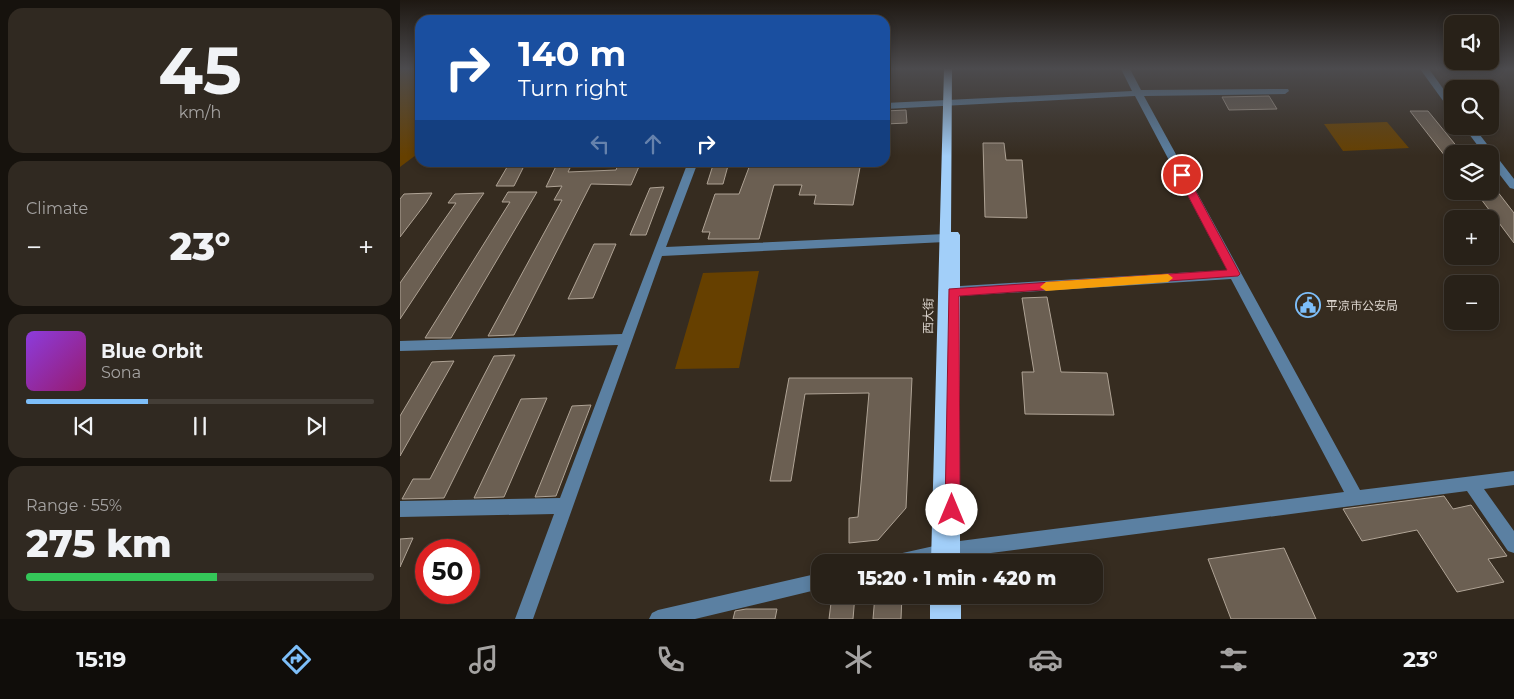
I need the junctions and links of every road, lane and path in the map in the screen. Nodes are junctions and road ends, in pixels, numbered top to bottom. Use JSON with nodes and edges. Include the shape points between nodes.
{"nodes":[{"id":1,"x":951,"y":98,"type":"edge"},
{"id":2,"x":951,"y":98,"type":"edge"},
{"id":3,"x":1057,"y":98,"type":"edge"},
{"id":4,"x":1140,"y":98,"type":"edge"},
{"id":5,"x":951,"y":103,"type":"junction"},
{"id":6,"x":890,"y":106,"type":"edge"},
{"id":7,"x":1475,"y":135,"type":"edge"},
{"id":8,"x":1483,"y":145,"type":"edge"},
{"id":9,"x":1499,"y":166,"type":"edge"},
{"id":10,"x":691,"y":167,"type":"edge"},
{"id":11,"x":1514,"y":186,"type":"edge"},
{"id":12,"x":945,"y":238,"type":"junction"},
{"id":13,"x":658,"y":252,"type":"junction"},
{"id":14,"x":1235,"y":274,"type":"junction"},
{"id":15,"x":949,"y":292,"type":"junction"},
{"id":16,"x":626,"y":339,"type":"junction"},
{"id":17,"x":400,"y":346,"type":"edge"},
{"id":18,"x":1514,"y":478,"type":"edge"},
{"id":19,"x":1471,"y":484,"type":"junction"},
{"id":20,"x":1356,"y":500,"type":"junction"},
{"id":21,"x":565,"y":506,"type":"junction"},
{"id":22,"x":400,"y":509,"type":"edge"},
{"id":23,"x":1514,"y":545,"type":"edge"},
{"id":24,"x":946,"y":554,"type":"edge"},
{"id":25,"x":968,"y":554,"type":"edge"},
{"id":26,"x":811,"y":583,"type":"edge"},
{"id":27,"x":939,"y":604,"type":"edge"},
{"id":28,"x":952,"y":604,"type":"edge"},
{"id":29,"x":524,"y":619,"type":"edge"},
{"id":30,"x":658,"y":619,"type":"edge"},
{"id":31,"x":938,"y":619,"type":"edge"},
{"id":32,"x":952,"y":619,"type":"edge"}],
"edges":[{"from":1,"to":5,"type":"main road","name":"西大街"},
{"from":2,"to":5,"type":"main road","name":"西大街"},
{"from":3,"to":5,"type":"street"},
{"from":4,"to":14,"type":"street"},
{"from":5,"to":6,"type":"street"},
{"from":5,"to":12,"type":"main road","name":"西大街"},
{"from":5,"to":15,"type":"main road","name":"西大街"},
{"from":7,"to":8,"type":"street"},
{"from":9,"to":11,"type":"street"},
{"from":10,"to":13,"type":"street"},
{"from":12,"to":13,"type":"street"},
{"from":12,"to":15,"type":"main road","name":"西大街"},
{"from":13,"to":16,"type":"street"},
{"from":14,"to":15,"type":"street"},
{"from":14,"to":20,"type":"street"},
{"from":15,"to":24,"type":"main road","name":"西大街"},
{"from":16,"to":17,"type":"street"},
{"from":16,"to":21,"type":"street"},
{"from":18,"to":19,"type":"street"},
{"from":19,"to":20,"type":"street"},
{"from":19,"to":23,"type":"street"},
{"from":20,"to":25,"type":"street"},
{"from":21,"to":22,"type":"street"},
{"from":21,"to":29,"type":"street"},
{"from":26,"to":30,"type":"street"},
{"from":27,"to":31,"type":"main road"},
{"from":28,"to":32,"type":"main road"}]}
